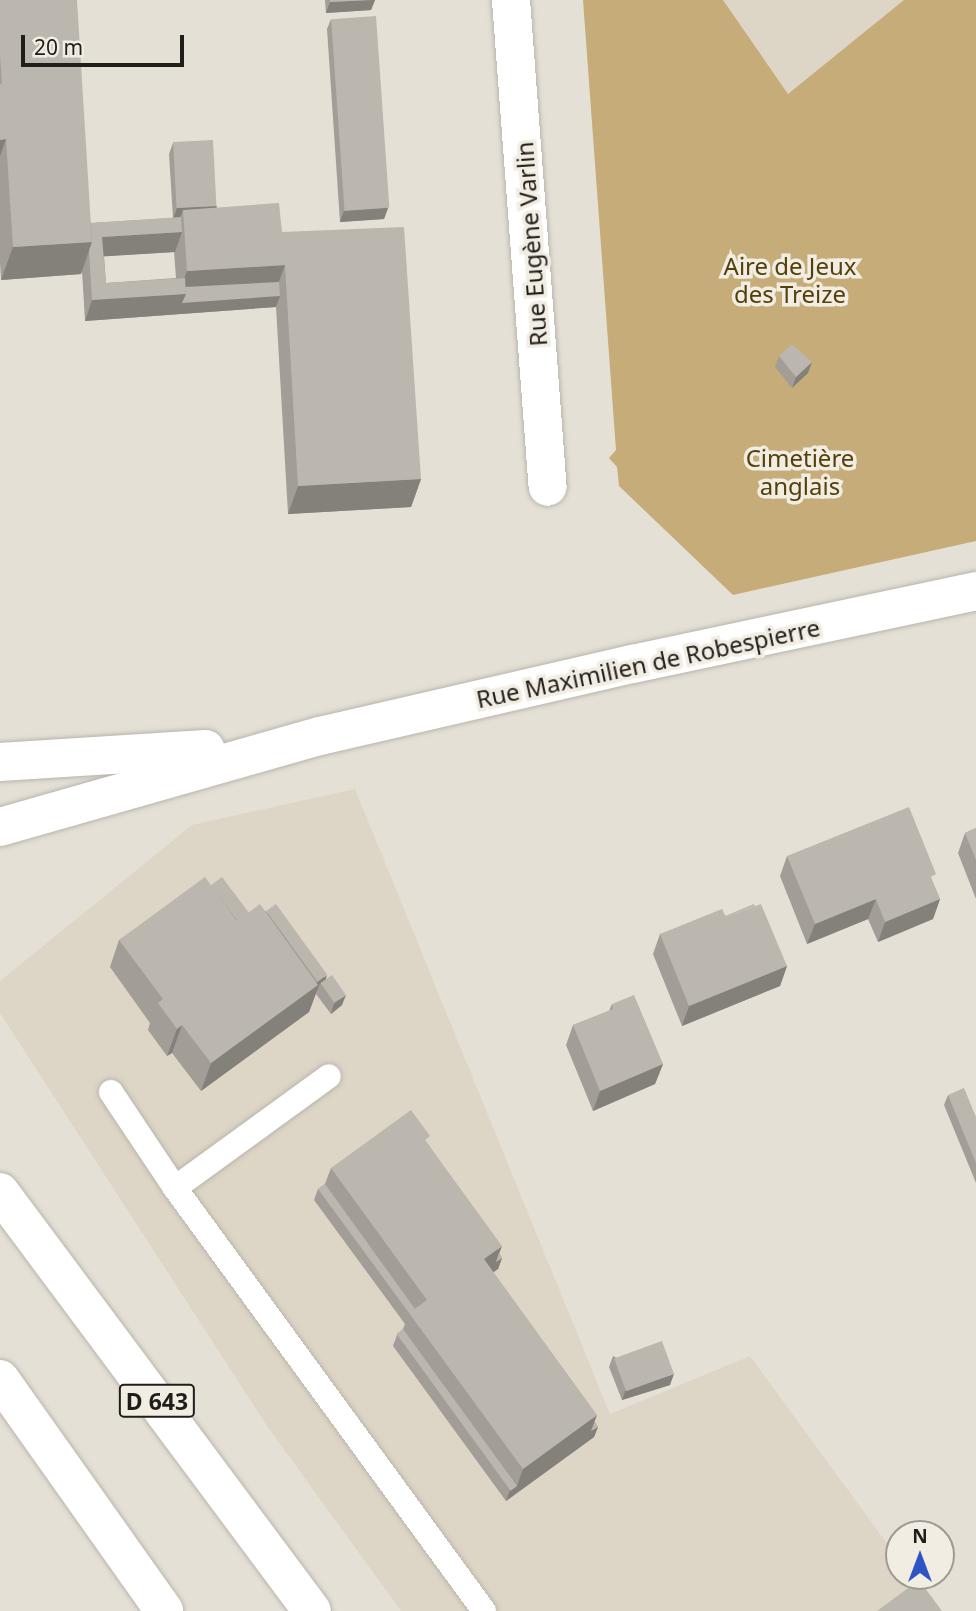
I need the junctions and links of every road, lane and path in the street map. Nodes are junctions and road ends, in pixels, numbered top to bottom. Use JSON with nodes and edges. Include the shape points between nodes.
{"nodes":[{"id":1,"x":511,"y":0,"type":"edge"},
{"id":2,"x":548,"y":487,"type":"dead end"},
{"id":3,"x":976,"y":591,"type":"edge"},
{"id":4,"x":320,"y":736,"type":"junction"},
{"id":5,"x":0,"y":762,"type":"edge"},
{"id":6,"x":0,"y":827,"type":"edge"},
{"id":7,"x":329,"y":1076,"type":"dead end"},
{"id":8,"x":111,"y":1092,"type":"dead end"},
{"id":9,"x":175,"y":1188,"type":"junction"},
{"id":10,"x":0,"y":1192,"type":"edge"},
{"id":11,"x":0,"y":1379,"type":"edge"},
{"id":12,"x":163,"y":1611,"type":"edge"},
{"id":13,"x":312,"y":1611,"type":"edge"},
{"id":14,"x":484,"y":1611,"type":"edge"}],
"edges":[{"from":1,"to":2,"type":"main road","name":"Rue Eugène Varlin"},
{"from":3,"to":4,"type":"main road","name":"Rue Maximilien de Robespierre"},
{"from":4,"to":5,"type":"main road","name":"Rue Maximilien de Robespierre","via":[[161,754]]},
{"from":4,"to":6,"type":"main road","name":"Rue Maximilien de Robespierre"},
{"from":7,"to":9,"type":"lane"},
{"from":8,"to":9,"type":"lane"},
{"from":9,"to":14,"type":"lane"},
{"from":10,"to":13,"type":"main road","number":"D 643"},
{"from":11,"to":12,"type":"main road"}]}
